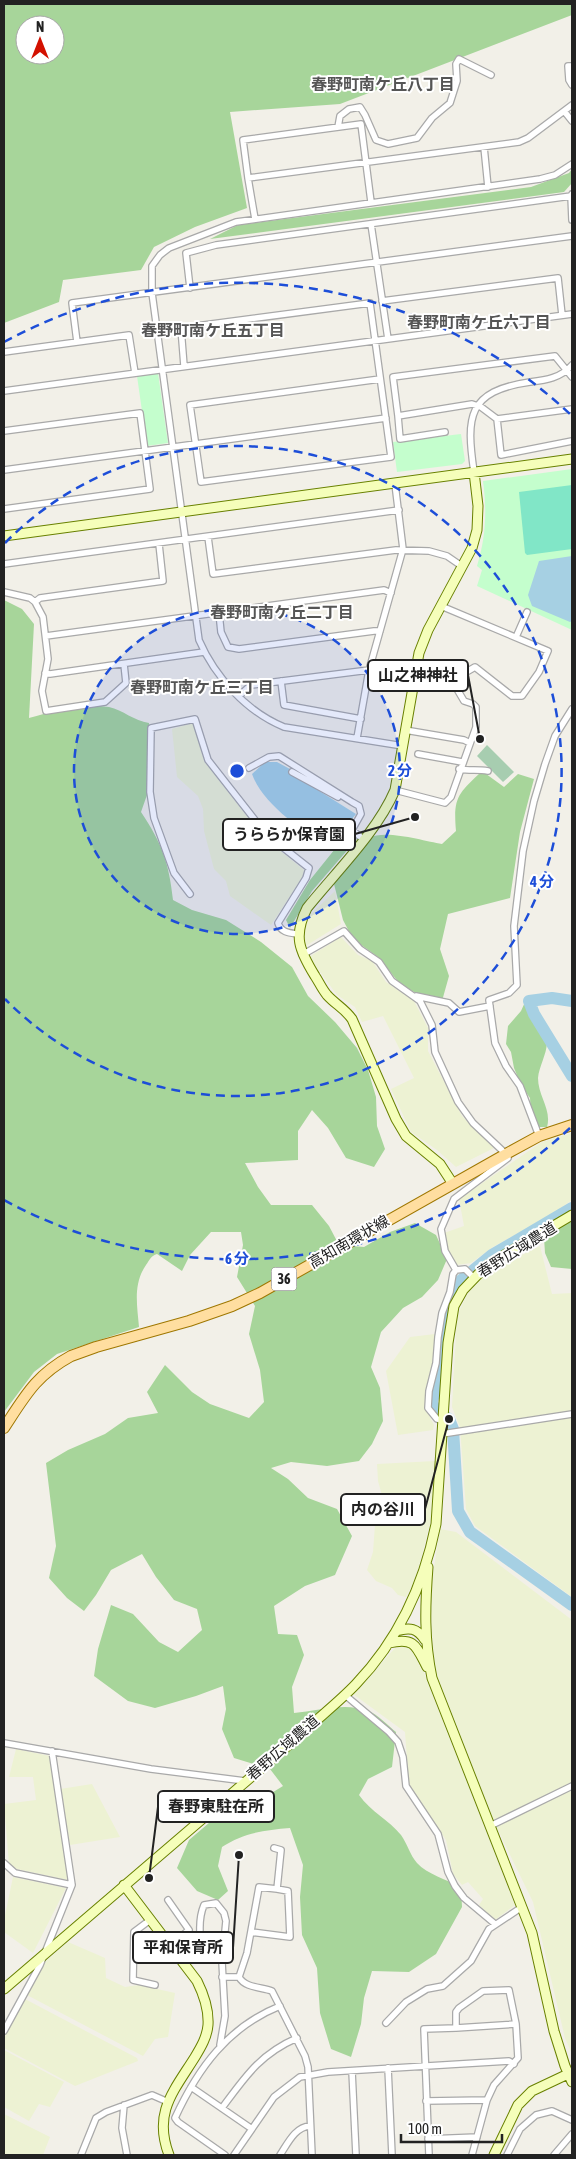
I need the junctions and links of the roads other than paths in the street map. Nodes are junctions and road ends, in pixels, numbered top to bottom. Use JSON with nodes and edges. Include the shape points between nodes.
{"nodes":[{"id":1,"x":572,"y":66,"type":"edge"},
{"id":2,"x":491,"y":75,"type":"dead end"},
{"id":3,"x":572,"y":85,"type":"edge"},
{"id":4,"x":572,"y":105,"type":"edge"},
{"id":5,"x":564,"y":111,"type":"junction"},
{"id":6,"x":572,"y":121,"type":"edge"},
{"id":7,"x":338,"y":127,"type":"junction"},
{"id":8,"x":484,"y":147,"type":"junction"},
{"id":9,"x":366,"y":162,"type":"junction"},
{"id":10,"x":572,"y":164,"type":"edge"},
{"id":11,"x":248,"y":178,"type":"junction"},
{"id":12,"x":488,"y":187,"type":"junction"},
{"id":13,"x":572,"y":195,"type":"edge"},
{"id":14,"x":371,"y":202,"type":"junction"},
{"id":15,"x":255,"y":218,"type":"junction"},
{"id":16,"x":572,"y":220,"type":"edge"},
{"id":17,"x":371,"y":224,"type":"junction"},
{"id":18,"x":572,"y":236,"type":"edge"},
{"id":19,"x":376,"y":264,"type":"junction"},
{"id":20,"x":190,"y":288,"type":"junction"},
{"id":21,"x":152,"y":293,"type":"junction"},
{"id":22,"x":382,"y":301,"type":"junction"},
{"id":23,"x":572,"y":314,"type":"edge"},
{"id":24,"x":562,"y":315,"type":"junction"},
{"id":25,"x":388,"y":340,"type":"junction"},
{"id":26,"x":375,"y":341,"type":"junction"},
{"id":27,"x":76,"y":342,"type":"junction"},
{"id":28,"x":4,"y":352,"type":"edge"},
{"id":29,"x":572,"y":365,"type":"edge"},
{"id":30,"x":184,"y":366,"type":"junction"},
{"id":31,"x":162,"y":370,"type":"junction"},
{"id":32,"x":567,"y":371,"type":"junction"},
{"id":33,"x":135,"y":373,"type":"junction"},
{"id":34,"x":572,"y":377,"type":"edge"},
{"id":35,"x":380,"y":379,"type":"junction"},
{"id":36,"x":4,"y":391,"type":"edge"},
{"id":37,"x":476,"y":406,"type":"junction"},
{"id":38,"x":572,"y":408,"type":"edge"},
{"id":39,"x":398,"y":416,"type":"junction"},
{"id":40,"x":386,"y":418,"type":"junction"},
{"id":41,"x":497,"y":419,"type":"junction"},
{"id":42,"x":4,"y":431,"type":"edge"},
{"id":43,"x":445,"y":432,"type":"dead end"},
{"id":44,"x":572,"y":441,"type":"edge"},
{"id":45,"x":196,"y":444,"type":"junction"},
{"id":46,"x":173,"y":446,"type":"junction"},
{"id":47,"x":145,"y":450,"type":"junction"},
{"id":48,"x":572,"y":459,"type":"edge"},
{"id":49,"x":4,"y":470,"type":"edge"},
{"id":50,"x":474,"y":472,"type":"junction"},
{"id":51,"x":395,"y":484,"type":"junction"},
{"id":52,"x":4,"y":508,"type":"edge"},
{"id":53,"x":399,"y":510,"type":"junction"},
{"id":54,"x":182,"y":512,"type":"junction"},
{"id":55,"x":4,"y":536,"type":"edge"},
{"id":56,"x":208,"y":537,"type":"junction"},
{"id":57,"x":186,"y":540,"type":"junction"},
{"id":58,"x":159,"y":544,"type":"junction"},
{"id":59,"x":403,"y":550,"type":"junction"},
{"id":60,"x":4,"y":564,"type":"edge"},
{"id":61,"x":463,"y":567,"type":"junction"},
{"id":62,"x":4,"y":592,"type":"edge"},
{"id":63,"x":391,"y":593,"type":"junction"},
{"id":64,"x":35,"y":602,"type":"junction"},
{"id":65,"x":441,"y":606,"type":"junction"},
{"id":66,"x":527,"y":612,"type":"dead end"},
{"id":67,"x":219,"y":613,"type":"junction"},
{"id":68,"x":196,"y":615,"type":"junction"},
{"id":69,"x":380,"y":632,"type":"junction"},
{"id":70,"x":46,"y":636,"type":"junction"},
{"id":71,"x":516,"y":637,"type":"junction"},
{"id":72,"x":204,"y":652,"type":"junction"},
{"id":73,"x":124,"y":664,"type":"junction"},
{"id":74,"x":369,"y":670,"type":"junction"},
{"id":75,"x":45,"y":673,"type":"junction"},
{"id":76,"x":414,"y":678,"type":"junction"},
{"id":77,"x":281,"y":681,"type":"junction"},
{"id":78,"x":454,"y":684,"type":"junction"},
{"id":79,"x":239,"y":696,"type":"junction"},
{"id":80,"x":572,"y":709,"type":"edge"},
{"id":81,"x":361,"y":719,"type":"junction"},
{"id":82,"x":405,"y":730,"type":"junction"},
{"id":83,"x":358,"y":738,"type":"junction"},
{"id":84,"x":470,"y":743,"type":"junction"},
{"id":85,"x":403,"y":746,"type":"junction"},
{"id":86,"x":418,"y":754,"type":"dead end"},
{"id":87,"x":462,"y":762,"type":"junction"},
{"id":88,"x":249,"y":768,"type":"dead end"},
{"id":89,"x":459,"y":769,"type":"junction"},
{"id":90,"x":488,"y":771,"type":"dead end"},
{"id":91,"x":292,"y":772,"type":"dead end"},
{"id":92,"x":395,"y":790,"type":"junction"},
{"id":93,"x":352,"y":802,"type":"junction"},
{"id":94,"x":363,"y":839,"type":"junction"},
{"id":95,"x":190,"y":894,"type":"dead end"},
{"id":96,"x":298,"y":934,"type":"junction"},
{"id":97,"x":302,"y":955,"type":"junction"},
{"id":98,"x":416,"y":996,"type":"junction"},
{"id":99,"x":490,"y":1006,"type":"junction"},
{"id":100,"x":572,"y":1125,"type":"edge"},
{"id":101,"x":538,"y":1136,"type":"junction"},
{"id":102,"x":506,"y":1154,"type":"junction"},
{"id":103,"x":453,"y":1184,"type":"junction"},
{"id":104,"x":572,"y":1215,"type":"edge"},
{"id":105,"x":456,"y":1270,"type":"junction"},
{"id":106,"x":472,"y":1276,"type":"junction"},
{"id":107,"x":572,"y":1414,"type":"edge"},
{"id":108,"x":443,"y":1422,"type":"junction"},
{"id":109,"x":4,"y":1428,"type":"edge"},
{"id":110,"x":445,"y":1433,"type":"junction"},
{"id":111,"x":430,"y":1553,"type":"junction"},
{"id":112,"x":396,"y":1631,"type":"junction"},
{"id":113,"x":426,"y":1641,"type":"junction"},
{"id":114,"x":389,"y":1643,"type":"junction"},
{"id":115,"x":432,"y":1678,"type":"junction"},
{"id":116,"x":345,"y":1695,"type":"junction"},
{"id":117,"x":4,"y":1743,"type":"edge"},
{"id":118,"x":52,"y":1751,"type":"junction"},
{"id":119,"x":245,"y":1781,"type":"junction"},
{"id":120,"x":572,"y":1786,"type":"edge"},
{"id":121,"x":490,"y":1826,"type":"junction"},
{"id":122,"x":274,"y":1848,"type":"dead end"},
{"id":123,"x":4,"y":1863,"type":"edge"},
{"id":124,"x":72,"y":1885,"type":"junction"},
{"id":125,"x":124,"y":1885,"type":"junction"},
{"id":126,"x":277,"y":1889,"type":"junction"},
{"id":127,"x":168,"y":1900,"type":"dead end"},
{"id":128,"x":522,"y":1906,"type":"junction"},
{"id":129,"x":150,"y":1920,"type":"junction"},
{"id":130,"x":495,"y":1924,"type":"junction"},
{"id":131,"x":251,"y":1932,"type":"junction"},
{"id":132,"x":169,"y":1946,"type":"junction"},
{"id":133,"x":43,"y":1956,"type":"junction"},
{"id":134,"x":183,"y":1964,"type":"junction"},
{"id":135,"x":222,"y":1977,"type":"junction"},
{"id":136,"x":239,"y":1977,"type":"junction"},
{"id":137,"x":155,"y":1985,"type":"dead end"},
{"id":138,"x":4,"y":1989,"type":"edge"},
{"id":139,"x":280,"y":2006,"type":"junction"},
{"id":140,"x":386,"y":2023,"type":"dead end"},
{"id":141,"x":516,"y":2024,"type":"junction"},
{"id":142,"x":456,"y":2028,"type":"junction"},
{"id":143,"x":4,"y":2031,"type":"edge"},
{"id":144,"x":297,"y":2038,"type":"junction"},
{"id":145,"x":220,"y":2045,"type":"junction"},
{"id":146,"x":514,"y":2064,"type":"junction"},
{"id":147,"x":425,"y":2066,"type":"junction"},
{"id":148,"x":388,"y":2068,"type":"junction"},
{"id":149,"x":352,"y":2071,"type":"junction"},
{"id":150,"x":308,"y":2074,"type":"junction"},
{"id":151,"x":570,"y":2078,"type":"edge"},
{"id":152,"x":191,"y":2087,"type":"junction"},
{"id":153,"x":487,"y":2100,"type":"junction"},
{"id":154,"x":426,"y":2101,"type":"junction"},
{"id":155,"x":168,"y":2102,"type":"junction"},
{"id":156,"x":124,"y":2106,"type":"junction"},
{"id":157,"x":222,"y":2108,"type":"junction"},
{"id":158,"x":572,"y":2120,"type":"edge"},
{"id":159,"x":310,"y":2126,"type":"junction"},
{"id":160,"x":252,"y":2129,"type":"junction"},
{"id":161,"x":572,"y":2134,"type":"edge"},
{"id":162,"x":477,"y":2137,"type":"junction"},
{"id":163,"x":428,"y":2138,"type":"junction"},
{"id":164,"x":82,"y":2155,"type":"edge"},
{"id":165,"x":127,"y":2155,"type":"edge"},
{"id":166,"x":169,"y":2155,"type":"edge"},
{"id":167,"x":225,"y":2155,"type":"edge"},
{"id":168,"x":234,"y":2155,"type":"edge"},
{"id":169,"x":280,"y":2155,"type":"edge"},
{"id":170,"x":312,"y":2155,"type":"edge"},
{"id":171,"x":356,"y":2155,"type":"edge"},
{"id":172,"x":392,"y":2155,"type":"edge"},
{"id":173,"x":429,"y":2155,"type":"edge"},
{"id":174,"x":472,"y":2155,"type":"edge"},
{"id":175,"x":494,"y":2155,"type":"edge"},
{"id":176,"x":507,"y":2155,"type":"edge"},
{"id":177,"x":554,"y":2155,"type":"edge"}],
"edges":[{"from":1,"to":3,"type":"street","via":[[568,66]]},
{"from":2,"to":7,"type":"street","via":[[459,59],[450,103],[432,118],[417,138],[388,144],[376,140],[360,107],[349,109],[340,116]]},
{"from":4,"to":5,"type":"street"},
{"from":5,"to":6,"type":"street"},
{"from":5,"to":8,"type":"street","via":[[528,138]]},
{"from":7,"to":9,"type":"street","via":[[361,124]]},
{"from":7,"to":11,"type":"street","via":[[243,140]]},
{"from":8,"to":9,"type":"street"},
{"from":8,"to":12,"type":"street"},
{"from":9,"to":11,"type":"street"},
{"from":9,"to":14,"type":"street"},
{"from":10,"to":12,"type":"street","via":[[555,175]]},
{"from":11,"to":15,"type":"street"},
{"from":12,"to":14,"type":"street"},
{"from":13,"to":16,"type":"street"},
{"from":13,"to":17,"type":"street"},
{"from":14,"to":15,"type":"street"},
{"from":15,"to":21,"type":"street","via":[[226,225],[169,248],[152,266]]},
{"from":17,"to":19,"type":"street"},
{"from":17,"to":20,"type":"street","via":[[216,244],[186,253]]},
{"from":18,"to":19,"type":"street"},
{"from":19,"to":20,"type":"street"},
{"from":19,"to":22,"type":"street"},
{"from":20,"to":21,"type":"street"},
{"from":21,"to":27,"type":"street","via":[[72,303]]},
{"from":21,"to":31,"type":"street"},
{"from":22,"to":24,"type":"street","via":[[558,278]]},
{"from":22,"to":25,"type":"street"},
{"from":23,"to":24,"type":"street"},
{"from":24,"to":25,"type":"street"},
{"from":25,"to":26,"type":"street"},
{"from":26,"to":30,"type":"street"},
{"from":26,"to":30,"type":"street","via":[[370,303],[180,328]]},
{"from":26,"to":35,"type":"street"},
{"from":27,"to":28,"type":"street"},
{"from":27,"to":33,"type":"street","via":[[129,335]]},
{"from":29,"to":32,"type":"street"},
{"from":30,"to":31,"type":"street"},
{"from":31,"to":33,"type":"street"},
{"from":31,"to":46,"type":"street"},
{"from":32,"to":34,"type":"street"},
{"from":32,"to":37,"type":"street","via":[[547,380],[502,387]]},
{"from":32,"to":39,"type":"street","via":[[555,356],[393,377]]},
{"from":33,"to":36,"type":"street"},
{"from":35,"to":40,"type":"street"},
{"from":35,"to":45,"type":"street","via":[[190,405]]},
{"from":37,"to":39,"type":"street"},
{"from":37,"to":41,"type":"street"},
{"from":37,"to":50,"type":"street","via":[[469,434]]},
{"from":38,"to":41,"type":"street"},
{"from":39,"to":43,"type":"street","via":[[400,438]]},
{"from":40,"to":45,"type":"street"},
{"from":40,"to":45,"type":"street","via":[[391,457],[201,482]]},
{"from":41,"to":44,"type":"street","via":[[501,455]]},
{"from":42,"to":47,"type":"street","via":[[140,413]]},
{"from":45,"to":46,"type":"street"},
{"from":46,"to":47,"type":"street"},
{"from":46,"to":54,"type":"street"},
{"from":47,"to":49,"type":"street"},
{"from":47,"to":52,"type":"street","via":[[150,489]]},
{"from":48,"to":50,"type":"street"},
{"from":50,"to":51,"type":"street"},
{"from":50,"to":61,"type":"street","via":[[478,530]]},
{"from":51,"to":53,"type":"street"},
{"from":51,"to":54,"type":"street"},
{"from":53,"to":56,"type":"street"},
{"from":53,"to":59,"type":"street"},
{"from":54,"to":55,"type":"street"},
{"from":54,"to":57,"type":"street"},
{"from":56,"to":57,"type":"street"},
{"from":56,"to":59,"type":"street","via":[[213,574]]},
{"from":57,"to":58,"type":"street"},
{"from":57,"to":68,"type":"street"},
{"from":58,"to":60,"type":"street"},
{"from":58,"to":64,"type":"street","via":[[163,581],[40,598]]},
{"from":59,"to":61,"type":"street","via":[[429,551],[447,556]]},
{"from":59,"to":63,"type":"street"},
{"from":61,"to":65,"type":"street"},
{"from":62,"to":64,"type":"street"},
{"from":63,"to":67,"type":"street","via":[[384,590]]},
{"from":63,"to":69,"type":"street"},
{"from":64,"to":70,"type":"street","via":[[43,617]]},
{"from":65,"to":71,"type":"street"},
{"from":65,"to":76,"type":"street","via":[[419,654]]},
{"from":66,"to":71,"type":"street"},
{"from":67,"to":68,"type":"street"},
{"from":67,"to":69,"type":"street","via":[[221,632],[228,647],[239,649]]},
{"from":68,"to":70,"type":"street"},
{"from":68,"to":72,"type":"street"},
{"from":69,"to":74,"type":"street"},
{"from":70,"to":75,"type":"street","via":[[48,659]]},
{"from":71,"to":78,"type":"street","via":[[548,651],[539,672],[522,696],[512,696],[475,667],[456,678]]},
{"from":72,"to":73,"type":"street"},
{"from":72,"to":79,"type":"street"},
{"from":73,"to":75,"type":"street"},
{"from":73,"to":75,"type":"street","via":[[126,683],[105,702],[46,711],[42,691]]},
{"from":74,"to":76,"type":"street"},
{"from":74,"to":77,"type":"street"},
{"from":74,"to":81,"type":"street"},
{"from":76,"to":78,"type":"street"},
{"from":76,"to":82,"type":"street"},
{"from":77,"to":79,"type":"street","via":[[251,685]]},
{"from":77,"to":81,"type":"street","via":[[284,705]]},
{"from":78,"to":84,"type":"street","via":[[464,701],[476,707],[476,727]]},
{"from":79,"to":83,"type":"street","via":[[262,716],[284,727]]},
{"from":80,"to":99,"type":"street","via":[[555,736],[545,764],[523,851],[514,926],[517,985],[509,993],[489,1000]]},
{"from":81,"to":83,"type":"street"},
{"from":82,"to":84,"type":"street"},
{"from":82,"to":85,"type":"street"},
{"from":83,"to":85,"type":"street"},
{"from":84,"to":87,"type":"street"},
{"from":85,"to":92,"type":"street"},
{"from":86,"to":87,"type":"street"},
{"from":87,"to":89,"type":"street"},
{"from":88,"to":93,"type":"street","via":[[269,757],[279,756]]},
{"from":89,"to":90,"type":"street"},
{"from":89,"to":92,"type":"street","via":[[451,797],[445,803]]},
{"from":91,"to":93,"type":"street"},
{"from":92,"to":94,"type":"street","via":[[388,807]]},
{"from":93,"to":94,"type":"street","via":[[359,806],[361,814],[352,830]]},
{"from":94,"to":96,"type":"street","via":[[307,908]]},
{"from":95,"to":96,"type":"street","via":[[174,873],[154,818],[150,792],[151,728],[195,719],[208,760],[266,834],[309,868],[278,924],[288,933]]},
{"from":96,"to":97,"type":"street"},
{"from":97,"to":98,"type":"street","via":[[344,931],[360,949],[379,962],[392,981]]},
{"from":97,"to":103,"type":"street","via":[[325,992],[348,1012],[406,1136],[440,1164]]},
{"from":98,"to":99,"type":"street","via":[[449,1002],[459,1012]]},
{"from":98,"to":102,"type":"street","via":[[432,1025],[435,1052],[458,1102],[473,1123]]},
{"from":99,"to":101,"type":"street","via":[[495,1043],[520,1086]]},
{"from":100,"to":101,"type":"main road","name":"高知南環状線","number":"36"},
{"from":101,"to":102,"type":"main road","name":"高知南環状線","number":"36"},
{"from":102,"to":103,"type":"main road","name":"高知南環状線","number":"36"},
{"from":102,"to":105,"type":"street","via":[[508,1158],[454,1199],[441,1229],[445,1251]]},
{"from":103,"to":109,"type":"main road","name":"高知南環状線","number":"36","via":[[232,1306],[96,1347],[52,1366],[29,1390]]},
{"from":104,"to":106,"type":"street","name":"春野広域農道"},
{"from":105,"to":106,"type":"street","via":[[465,1269]]},
{"from":105,"to":108,"type":"street","via":[[442,1313],[429,1390],[428,1408]]},
{"from":106,"to":108,"type":"street","name":"春野広域農道","via":[[454,1306],[450,1324]]},
{"from":107,"to":110,"type":"street"},
{"from":108,"to":110,"type":"street","name":"春野広域農道"},
{"from":110,"to":111,"type":"street","name":"春野広域農道"},
{"from":111,"to":112,"type":"street","name":"春野広域農道"},
{"from":111,"to":113,"type":"street","name":"春野広域農道","via":[[424,1620]]},
{"from":112,"to":113,"type":"street","via":[[413,1629],[420,1632]]},
{"from":112,"to":114,"type":"street","name":"春野広域農道"},
{"from":113,"to":115,"type":"street","name":"春野広域農道"},
{"from":114,"to":115,"type":"street","via":[[400,1640],[415,1644]]},
{"from":114,"to":116,"type":"street","name":"春野広域農道"},
{"from":115,"to":121,"type":"street","name":"春野広域農道"},
{"from":116,"to":119,"type":"street","name":"春野広域農道"},
{"from":116,"to":130,"type":"street","via":[[398,1742],[406,1786],[438,1834],[455,1886],[464,1898]]},
{"from":117,"to":118,"type":"street"},
{"from":118,"to":119,"type":"street"},
{"from":118,"to":124,"type":"street"},
{"from":119,"to":125,"type":"street","name":"春野広域農道"},
{"from":120,"to":121,"type":"street"},
{"from":121,"to":128,"type":"street","name":"春野広域農道"},
{"from":122,"to":126,"type":"street","via":[[281,1850]]},
{"from":123,"to":124,"type":"street","via":[[15,1873]]},
{"from":124,"to":133,"type":"street"},
{"from":125,"to":129,"type":"street"},
{"from":125,"to":133,"type":"street","name":"春野広域農道"},
{"from":126,"to":131,"type":"street","via":[[259,1887]]},
{"from":126,"to":131,"type":"street","via":[[288,1891],[290,1937]]},
{"from":127,"to":132,"type":"street","via":[[189,1930]]},
{"from":128,"to":130,"type":"street"},
{"from":128,"to":151,"type":"street","name":"春野広域農道","via":[[532,1933],[554,2031]]},
{"from":129,"to":132,"type":"street"},
{"from":129,"to":137,"type":"street","via":[[134,1932],[133,1980]]},
{"from":130,"to":140,"type":"street","via":[[471,1961],[443,1986],[427,1989],[406,2002]]},
{"from":131,"to":136,"type":"street"},
{"from":132,"to":134,"type":"street"},
{"from":133,"to":138,"type":"street","name":"春野広域農道"},
{"from":133,"to":143,"type":"street"},
{"from":134,"to":135,"type":"street","via":[[200,1943],[204,1905],[216,1903],[226,1921]]},
{"from":134,"to":155,"type":"street","via":[[205,1997],[208,2025],[204,2040]]},
{"from":135,"to":136,"type":"street"},
{"from":135,"to":145,"type":"street","via":[[225,2016]]},
{"from":136,"to":139,"type":"street","via":[[249,1985],[272,1991]]},
{"from":139,"to":144,"type":"street"},
{"from":139,"to":145,"type":"street","via":[[256,2017]]},
{"from":141,"to":142,"type":"street"},
{"from":141,"to":142,"type":"street","via":[[509,1990],[483,1991],[458,2008]]},
{"from":141,"to":146,"type":"street","via":[[519,2053]]},
{"from":142,"to":147,"type":"street","via":[[424,2029]]},
{"from":144,"to":150,"type":"street"},
{"from":144,"to":157,"type":"street","via":[[266,2056],[248,2073]]},
{"from":145,"to":152,"type":"street"},
{"from":146,"to":147,"type":"street","via":[[509,2061]]},
{"from":146,"to":153,"type":"street","via":[[494,2085]]},
{"from":147,"to":148,"type":"street"},
{"from":147,"to":154,"type":"street"},
{"from":148,"to":149,"type":"street"},
{"from":148,"to":172,"type":"street"},
{"from":149,"to":150,"type":"street"},
{"from":149,"to":171,"type":"street"},
{"from":150,"to":159,"type":"street"},
{"from":150,"to":160,"type":"street","via":[[288,2084],[274,2097]]},
{"from":151,"to":175,"type":"street","via":[[532,2091],[518,2105]]},
{"from":152,"to":157,"type":"street"},
{"from":152,"to":167,"type":"street","via":[[175,2118]]},
{"from":153,"to":154,"type":"street"},
{"from":153,"to":162,"type":"street"},
{"from":154,"to":163,"type":"street"},
{"from":155,"to":156,"type":"street","via":[[152,2095]]},
{"from":155,"to":166,"type":"street","via":[[162,2121],[163,2140]]},
{"from":156,"to":164,"type":"street","via":[[96,2118]]},
{"from":156,"to":165,"type":"street","via":[[122,2128]]},
{"from":157,"to":160,"type":"street"},
{"from":158,"to":176,"type":"street","via":[[552,2111],[536,2115],[520,2129]]},
{"from":159,"to":169,"type":"street","via":[[297,2130]]},
{"from":159,"to":170,"type":"street"},
{"from":160,"to":168,"type":"street"},
{"from":161,"to":177,"type":"street"},
{"from":162,"to":163,"type":"street"},
{"from":162,"to":174,"type":"street"},
{"from":163,"to":173,"type":"street"}]}
